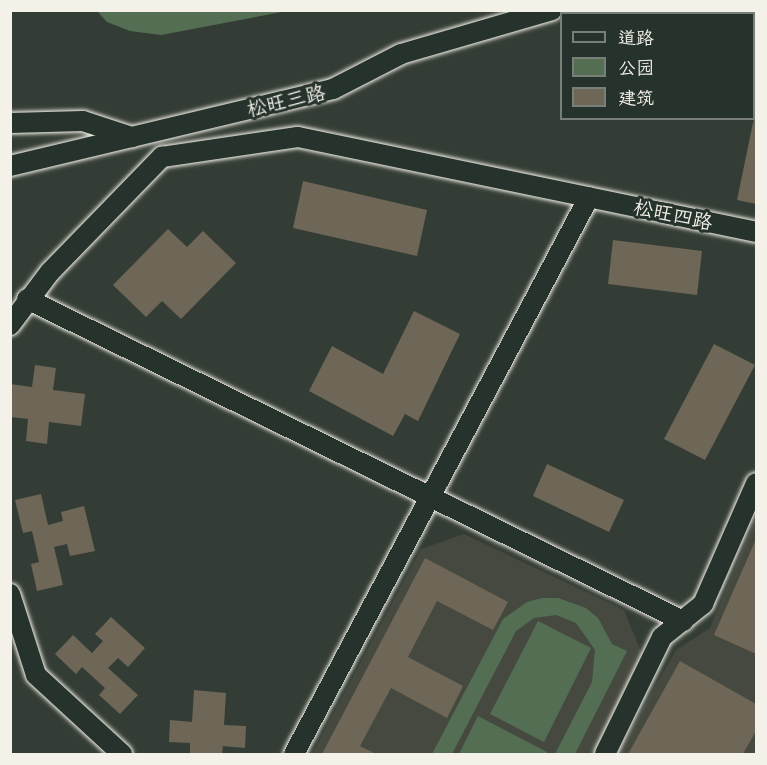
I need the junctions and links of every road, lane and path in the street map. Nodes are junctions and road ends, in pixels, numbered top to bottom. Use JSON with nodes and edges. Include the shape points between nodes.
{"nodes":[{"id":1,"x":552,"y":10,"type":"edge"},
{"id":2,"x":10,"y":123,"type":"edge"},
{"id":3,"x":132,"y":137,"type":"junction"},
{"id":4,"x":10,"y":166,"type":"edge"},
{"id":5,"x":589,"y":197,"type":"junction"},
{"id":6,"x":756,"y":232,"type":"edge"},
{"id":7,"x":27,"y":299,"type":"junction"},
{"id":8,"x":10,"y":325,"type":"edge"},
{"id":9,"x":756,"y":483,"type":"edge"},
{"id":10,"x":430,"y":497,"type":"junction"},
{"id":11,"x":12,"y":600,"type":"edge"},
{"id":12,"x":683,"y":621,"type":"junction"},
{"id":13,"x":122,"y":754,"type":"edge"},
{"id":14,"x":294,"y":754,"type":"edge"},
{"id":15,"x":605,"y":754,"type":"edge"}],
"edges":[{"from":1,"to":3,"type":"street","name":"松旺三路","via":[[401,54],[333,89]]},
{"from":2,"to":3,"type":"street","via":[[83,121]]},
{"from":3,"to":4,"type":"street","name":"松旺三路"},
{"from":5,"to":6,"type":"street","name":"松旺四路"},
{"from":5,"to":7,"type":"street","name":"松旺四路","via":[[298,137],[162,157]]},
{"from":5,"to":10,"type":"street"},
{"from":7,"to":8,"type":"street","name":"松旺四路"},
{"from":7,"to":10,"type":"street"},
{"from":9,"to":12,"type":"street","via":[[703,604]]},
{"from":10,"to":12,"type":"street"},
{"from":10,"to":14,"type":"street"},
{"from":11,"to":13,"type":"street","via":[[36,675]]},
{"from":12,"to":15,"type":"street","via":[[662,637]]}]}
